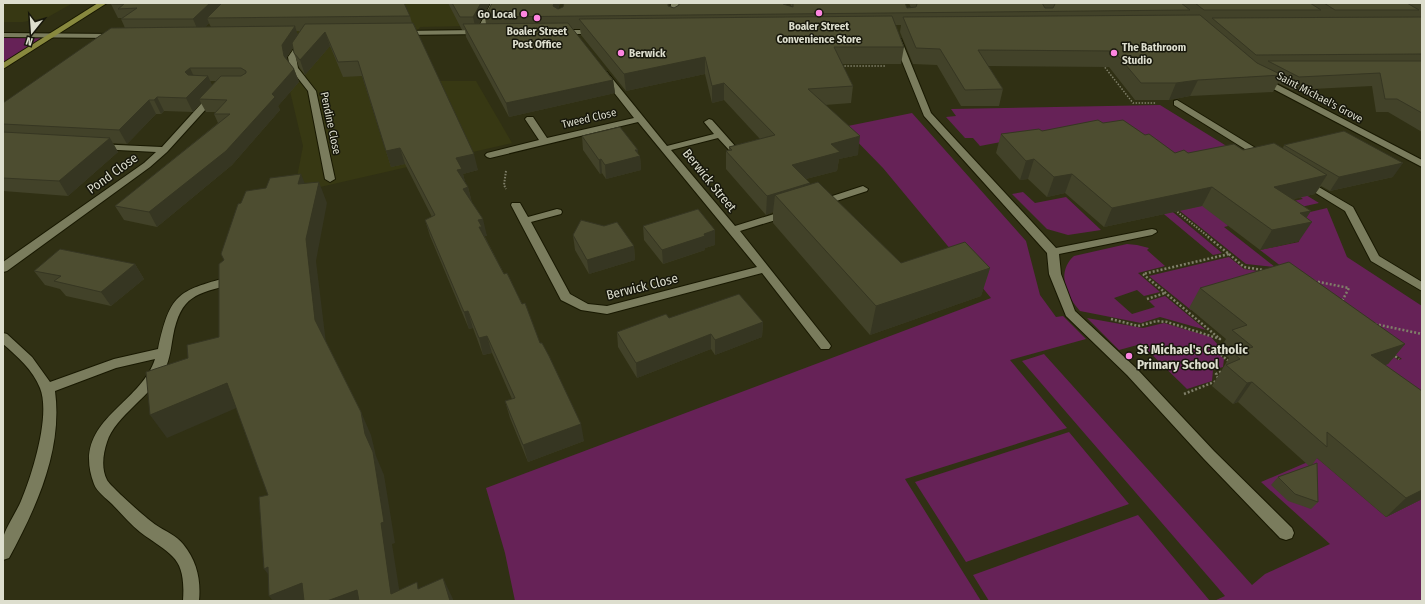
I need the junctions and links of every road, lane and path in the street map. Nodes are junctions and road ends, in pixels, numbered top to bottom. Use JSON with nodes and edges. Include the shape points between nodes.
{"nodes":[{"id":1,"x":103,"y":3,"type":"edge"},
{"id":2,"x":495,"y":3,"type":"edge"},
{"id":3,"x":675,"y":3,"type":"edge"},
{"id":4,"x":674,"y":17,"type":"edge"},
{"id":5,"x":893,"y":29,"type":"edge"},
{"id":6,"x":548,"y":32,"type":"edge"},
{"id":7,"x":572,"y":32,"type":"junction"},
{"id":8,"x":603,"y":32,"type":"edge"},
{"id":9,"x":394,"y":34,"type":"edge"},
{"id":10,"x":3,"y":35,"type":"edge"},
{"id":11,"x":304,"y":35,"type":"edge"},
{"id":12,"x":52,"y":36,"type":"junction"},
{"id":13,"x":127,"y":36,"type":"edge"},
{"id":14,"x":581,"y":43,"type":"edge"},
{"id":15,"x":1100,"y":61,"type":"edge"},
{"id":16,"x":598,"y":66,"type":"edge"},
{"id":17,"x":907,"y":66,"type":"junction"},
{"id":18,"x":3,"y":68,"type":"edge"},
{"id":19,"x":840,"y":69,"type":"edge"},
{"id":20,"x":1257,"y":72,"type":"edge"},
{"id":21,"x":218,"y":90,"type":"edge"},
{"id":22,"x":1177,"y":103,"type":"joint"},
{"id":23,"x":530,"y":119,"type":"dead end"},
{"id":24,"x":640,"y":119,"type":"junction"},
{"id":25,"x":709,"y":122,"type":"dead end"},
{"id":26,"x":720,"y":135,"type":"junction"},
{"id":27,"x":544,"y":141,"type":"junction"},
{"id":28,"x":87,"y":146,"type":"edge"},
{"id":29,"x":666,"y":149,"type":"junction"},
{"id":30,"x":733,"y":149,"type":"edge"},
{"id":31,"x":164,"y":150,"type":"junction"},
{"id":32,"x":505,"y":151,"type":"junction"},
{"id":33,"x":490,"y":155,"type":"dead end"},
{"id":34,"x":1276,"y":164,"type":"edge"},
{"id":35,"x":1422,"y":164,"type":"edge"},
{"id":36,"x":1296,"y":176,"type":"edge"},
{"id":37,"x":330,"y":179,"type":"dead end"},
{"id":38,"x":863,"y":189,"type":"dead end"},
{"id":39,"x":516,"y":205,"type":"joint"},
{"id":40,"x":813,"y":205,"type":"edge"},
{"id":41,"x":1172,"y":208,"type":"edge"},
{"id":42,"x":798,"y":210,"type":"edge"},
{"id":43,"x":557,"y":212,"type":"dead end"},
{"id":44,"x":524,"y":221,"type":"junction"},
{"id":45,"x":733,"y":230,"type":"junction"},
{"id":46,"x":1152,"y":232,"type":"dead end"},
{"id":47,"x":1052,"y":252,"type":"junction"},
{"id":48,"x":1229,"y":254,"type":"junction"},
{"id":49,"x":3,"y":268,"type":"edge"},
{"id":50,"x":765,"y":269,"type":"junction"},
{"id":51,"x":1265,"y":270,"type":"edge"},
{"id":52,"x":229,"y":281,"type":"edge"},
{"id":53,"x":1314,"y":281,"type":"edge"},
{"id":54,"x":1422,"y":287,"type":"edge"},
{"id":55,"x":1166,"y":293,"type":"junction"},
{"id":56,"x":1146,"y":298,"type":"dead end"},
{"id":57,"x":1339,"y":306,"type":"edge"},
{"id":58,"x":1104,"y":318,"type":"dead end"},
{"id":59,"x":1374,"y":324,"type":"edge"},
{"id":60,"x":1422,"y":334,"type":"edge"},
{"id":61,"x":3,"y":337,"type":"edge"},
{"id":62,"x":1220,"y":338,"type":"junction"},
{"id":63,"x":1224,"y":342,"type":"dead end"},
{"id":64,"x":825,"y":346,"type":"dead end"},
{"id":65,"x":1228,"y":346,"type":"dead end"},
{"id":66,"x":1386,"y":350,"type":"edge"},
{"id":67,"x":164,"y":352,"type":"junction"},
{"id":68,"x":1399,"y":359,"type":"edge"},
{"id":69,"x":1235,"y":367,"type":"edge"},
{"id":70,"x":1229,"y":369,"type":"edge"},
{"id":71,"x":48,"y":388,"type":"junction"},
{"id":72,"x":1161,"y":402,"type":"junction"},
{"id":73,"x":1286,"y":533,"type":"dead end"},
{"id":74,"x":3,"y":553,"type":"edge"},
{"id":75,"x":191,"y":601,"type":"edge"}],
"edges":[{"from":1,"to":12,"type":"main road"},
{"from":2,"to":9,"type":"street","via":[[484,32]]},
{"from":3,"to":4,"type":"street"},
{"from":5,"to":17,"type":"street"},
{"from":6,"to":7,"type":"street"},
{"from":7,"to":8,"type":"street"},
{"from":7,"to":14,"type":"street"},
{"from":10,"to":12,"type":"street"},
{"from":11,"to":37,"type":"street","name":"Pendine Close","via":[[292,57],[294,68],[312,91]]},
{"from":12,"to":13,"type":"street"},
{"from":12,"to":18,"type":"main road"},
{"from":15,"to":22,"type":"path","via":[[1133,103]]},
{"from":16,"to":24,"type":"street","name":"Berwick Street"},
{"from":17,"to":19,"type":"path","via":[[845,66]]},
{"from":17,"to":47,"type":"street","via":[[925,111]]},
{"from":20,"to":35,"type":"street","name":"Saint Michael's Grove"},
{"from":21,"to":31,"type":"street","name":"Pond Close"},
{"from":22,"to":34,"type":"street"},
{"from":23,"to":27,"type":"street"},
{"from":24,"to":27,"type":"street","name":"Tweed Close"},
{"from":24,"to":29,"type":"street","name":"Berwick Street"},
{"from":25,"to":26,"type":"street"},
{"from":26,"to":29,"type":"street"},
{"from":26,"to":30,"type":"street"},
{"from":27,"to":32,"type":"street","name":"Tweed Close"},
{"from":28,"to":31,"type":"street"},
{"from":29,"to":45,"type":"street","name":"Berwick Street"},
{"from":31,"to":49,"type":"street","name":"Pond Close","via":[[147,165]]},
{"from":32,"to":33,"type":"street","name":"Tweed Close"},
{"from":32,"to":39,"type":"path","via":[[508,160],[504,185]]},
{"from":36,"to":54,"type":"street","via":[[1349,209],[1375,258]]},
{"from":38,"to":40,"type":"street"},
{"from":39,"to":44,"type":"street","name":"Berwick Close"},
{"from":41,"to":48,"type":"path"},
{"from":42,"to":45,"type":"street"},
{"from":43,"to":44,"type":"street"},
{"from":44,"to":50,"type":"street","name":"Berwick Close","via":[[565,297],[589,310],[607,310]]},
{"from":45,"to":50,"type":"street","name":"Berwick Street"},
{"from":46,"to":47,"type":"street"},
{"from":47,"to":72,"type":"street","via":[[1055,274],[1070,313]]},
{"from":48,"to":51,"type":"path","via":[[1244,267]]},
{"from":48,"to":55,"type":"path","via":[[1144,274]]},
{"from":50,"to":64,"type":"street","name":"Berwick Street"},
{"from":52,"to":67,"type":"street","via":[[197,290],[175,308]]},
{"from":53,"to":57,"type":"path","via":[[1349,288]]},
{"from":55,"to":56,"type":"path"},
{"from":55,"to":62,"type":"path"},
{"from":58,"to":62,"type":"path","via":[[1138,326],[1157,321],[1168,322]]},
{"from":59,"to":60,"type":"path"},
{"from":61,"to":71,"type":"street","via":[[26,357]]},
{"from":62,"to":63,"type":"path"},
{"from":65,"to":69,"type":"path","via":[[1215,350]]},
{"from":66,"to":68,"type":"path"},
{"from":67,"to":71,"type":"street","via":[[114,364]]},
{"from":67,"to":75,"type":"street","via":[[159,368],[112,421],[100,439],[95,462],[101,484],[145,526],[177,548],[188,566],[192,585]]},
{"from":70,"to":72,"type":"path","via":[[1216,374],[1219,380]]},
{"from":71,"to":74,"type":"street","via":[[50,426],[42,467],[13,537]]},
{"from":72,"to":73,"type":"street"}]}
